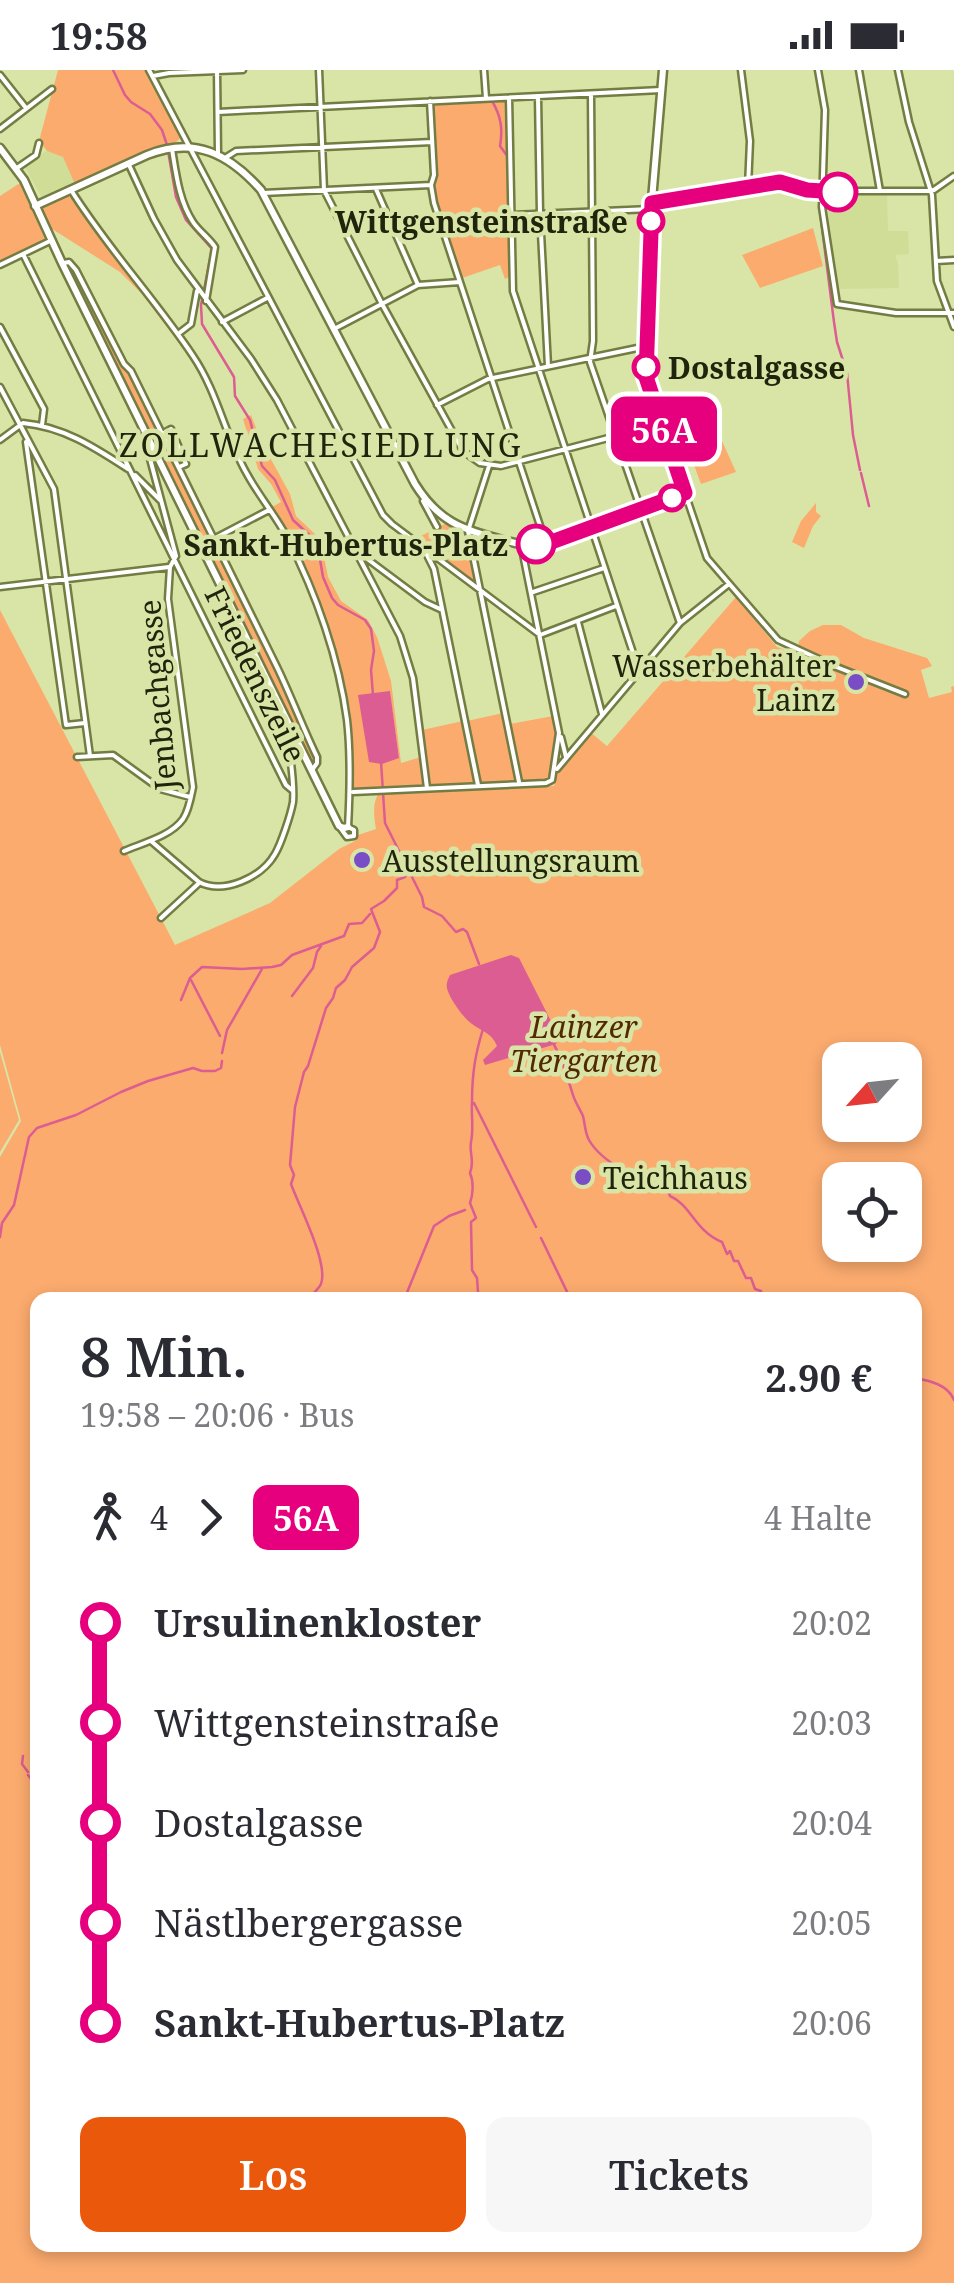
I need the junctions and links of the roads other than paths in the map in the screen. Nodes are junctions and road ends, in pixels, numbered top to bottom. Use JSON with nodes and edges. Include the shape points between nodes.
{"nodes":[{"id":1,"x":149,"y":70,"type":"edge"},
{"id":2,"x":243,"y":70,"type":"edge"},
{"id":3,"x":319,"y":70,"type":"edge"},
{"id":4,"x":484,"y":70,"type":"edge"},
{"id":5,"x":663,"y":70,"type":"edge"},
{"id":6,"x":741,"y":70,"type":"edge"},
{"id":7,"x":818,"y":70,"type":"edge"},
{"id":8,"x":858,"y":70,"type":"edge"},
{"id":9,"x":898,"y":70,"type":"edge"},
{"id":10,"x":217,"y":71,"type":"edge"},
{"id":11,"x":169,"y":72,"type":"edge"},
{"id":12,"x":0,"y":75,"type":"edge"},
{"id":13,"x":152,"y":76,"type":"junction"},
{"id":14,"x":52,"y":89,"type":"dead end"},
{"id":15,"x":662,"y":90,"type":"junction"},
{"id":16,"x":590,"y":94,"type":"junction"},
{"id":17,"x":538,"y":97,"type":"junction"},
{"id":18,"x":486,"y":98,"type":"junction"},
{"id":19,"x":509,"y":98,"type":"junction"},
{"id":20,"x":430,"y":102,"type":"junction"},
{"id":21,"x":321,"y":107,"type":"junction"},
{"id":22,"x":26,"y":108,"type":"junction"},
{"id":23,"x":218,"y":112,"type":"junction"},
{"id":24,"x":0,"y":129,"type":"edge"},
{"id":25,"x":432,"y":142,"type":"junction"},
{"id":26,"x":39,"y":144,"type":"dead end"},
{"id":27,"x":190,"y":146,"type":"junction"},
{"id":28,"x":322,"y":147,"type":"junction"},
{"id":29,"x":0,"y":148,"type":"edge"},
{"id":30,"x":169,"y":148,"type":"junction"},
{"id":31,"x":221,"y":156,"type":"junction"},
{"id":32,"x":128,"y":164,"type":"junction"},
{"id":33,"x":16,"y":168,"type":"junction"},
{"id":34,"x":954,"y":176,"type":"edge"},
{"id":35,"x":431,"y":185,"type":"junction"},
{"id":36,"x":376,"y":188,"type":"junction"},
{"id":37,"x":748,"y":188,"type":"junction"},
{"id":38,"x":71,"y":190,"type":"junction"},
{"id":39,"x":324,"y":190,"type":"junction"},
{"id":40,"x":930,"y":190,"type":"junction"},
{"id":41,"x":822,"y":191,"type":"junction"},
{"id":42,"x":880,"y":192,"type":"junction"},
{"id":43,"x":263,"y":194,"type":"junction"},
{"id":44,"x":36,"y":206,"type":"junction"},
{"id":45,"x":652,"y":206,"type":"junction"},
{"id":46,"x":592,"y":212,"type":"junction"},
{"id":47,"x":540,"y":214,"type":"junction"},
{"id":48,"x":512,"y":216,"type":"junction"},
{"id":49,"x":51,"y":240,"type":"junction"},
{"id":50,"x":23,"y":254,"type":"junction"},
{"id":51,"x":954,"y":260,"type":"edge"},
{"id":52,"x":936,"y":262,"type":"junction"},
{"id":53,"x":62,"y":263,"type":"junction"},
{"id":54,"x":0,"y":264,"type":"edge"},
{"id":55,"x":460,"y":282,"type":"junction"},
{"id":56,"x":418,"y":286,"type":"junction"},
{"id":57,"x":202,"y":296,"type":"junction"},
{"id":58,"x":269,"y":297,"type":"junction"},
{"id":59,"x":382,"y":304,"type":"junction"},
{"id":60,"x":952,"y":314,"type":"edge"},
{"id":61,"x":222,"y":322,"type":"junction"},
{"id":62,"x":954,"y":326,"type":"edge"},
{"id":63,"x":0,"y":327,"type":"edge"},
{"id":64,"x":334,"y":330,"type":"junction"},
{"id":65,"x":178,"y":334,"type":"junction"},
{"id":66,"x":647,"y":346,"type":"junction"},
{"id":67,"x":590,"y":358,"type":"junction"},
{"id":68,"x":548,"y":366,"type":"junction"},
{"id":69,"x":538,"y":369,"type":"junction"},
{"id":70,"x":491,"y":378,"type":"junction"},
{"id":71,"x":0,"y":388,"type":"edge"},
{"id":72,"x":437,"y":405,"type":"junction"},
{"id":73,"x":19,"y":424,"type":"junction"},
{"id":74,"x":42,"y":424,"type":"junction"},
{"id":75,"x":662,"y":424,"type":"junction"},
{"id":76,"x":162,"y":434,"type":"junction"},
{"id":77,"x":615,"y":436,"type":"junction"},
{"id":78,"x":25,"y":437,"type":"junction"},
{"id":79,"x":0,"y":440,"type":"edge"},
{"id":80,"x":151,"y":446,"type":"junction"},
{"id":81,"x":566,"y":450,"type":"junction"},
{"id":82,"x":170,"y":451,"type":"junction"},
{"id":83,"x":158,"y":458,"type":"junction"},
{"id":84,"x":519,"y":462,"type":"junction"},
{"id":85,"x":489,"y":466,"type":"junction"},
{"id":86,"x":179,"y":467,"type":"junction"},
{"id":87,"x":130,"y":470,"type":"junction"},
{"id":88,"x":415,"y":484,"type":"junction"},
{"id":89,"x":685,"y":493,"type":"junction"},
{"id":90,"x":161,"y":500,"type":"junction"},
{"id":91,"x":269,"y":510,"type":"junction"},
{"id":92,"x":640,"y":510,"type":"junction"},
{"id":93,"x":437,"y":528,"type":"dead end"},
{"id":94,"x":591,"y":528,"type":"junction"},
{"id":95,"x":468,"y":531,"type":"junction"},
{"id":96,"x":213,"y":538,"type":"junction"},
{"id":97,"x":350,"y":540,"type":"junction"},
{"id":98,"x":521,"y":544,"type":"junction"},
{"id":99,"x":546,"y":544,"type":"junction"},
{"id":100,"x":201,"y":546,"type":"junction"},
{"id":101,"x":423,"y":547,"type":"junction"},
{"id":102,"x":358,"y":552,"type":"junction"},
{"id":103,"x":325,"y":554,"type":"dead end"},
{"id":104,"x":175,"y":560,"type":"junction"},
{"id":105,"x":170,"y":567,"type":"junction"},
{"id":106,"x":604,"y":568,"type":"junction"},
{"id":107,"x":67,"y":580,"type":"junction"},
{"id":108,"x":46,"y":582,"type":"junction"},
{"id":109,"x":729,"y":584,"type":"junction"},
{"id":110,"x":0,"y":587,"type":"edge"},
{"id":111,"x":480,"y":590,"type":"junction"},
{"id":112,"x":531,"y":593,"type":"junction"},
{"id":113,"x":616,"y":606,"type":"junction"},
{"id":114,"x":441,"y":610,"type":"junction"},
{"id":115,"x":578,"y":621,"type":"junction"},
{"id":116,"x":680,"y":623,"type":"junction"},
{"id":117,"x":540,"y":634,"type":"junction"},
{"id":118,"x":638,"y":671,"type":"junction"},
{"id":119,"x":904,"y":694,"type":"dead end"},
{"id":120,"x":602,"y":714,"type":"junction"},
{"id":121,"x":85,"y":723,"type":"junction"},
{"id":122,"x":289,"y":724,"type":"junction"},
{"id":123,"x":559,"y":733,"type":"junction"},
{"id":124,"x":90,"y":756,"type":"junction"},
{"id":125,"x":77,"y":757,"type":"dead end"},
{"id":126,"x":566,"y":757,"type":"junction"},
{"id":127,"x":312,"y":770,"type":"junction"},
{"id":128,"x":554,"y":772,"type":"junction"},
{"id":129,"x":519,"y":784,"type":"junction"},
{"id":130,"x":478,"y":786,"type":"junction"},
{"id":131,"x":427,"y":788,"type":"junction"},
{"id":132,"x":292,"y":790,"type":"junction"},
{"id":133,"x":350,"y":790,"type":"junction"},
{"id":134,"x":190,"y":797,"type":"junction"},
{"id":135,"x":343,"y":826,"type":"joint"},
{"id":136,"x":150,"y":840,"type":"junction"},
{"id":137,"x":124,"y":851,"type":"dead end"},
{"id":138,"x":199,"y":882,"type":"junction"},
{"id":139,"x":161,"y":918,"type":"dead end"}],
"edges":[{"from":1,"to":13,"type":"street"},
{"from":2,"to":10,"type":"street"},
{"from":3,"to":21,"type":"street"},
{"from":4,"to":18,"type":"street"},
{"from":5,"to":15,"type":"street"},
{"from":6,"to":37,"type":"street"},
{"from":7,"to":41,"type":"street"},
{"from":8,"to":42,"type":"street"},
{"from":9,"to":40,"type":"street"},
{"from":10,"to":11,"type":"street"},
{"from":10,"to":23,"type":"street"},
{"from":11,"to":13,"type":"street"},
{"from":12,"to":22,"type":"street"},
{"from":13,"to":27,"type":"street"},
{"from":14,"to":22,"type":"street"},
{"from":15,"to":16,"type":"street"},
{"from":15,"to":45,"type":"street"},
{"from":16,"to":17,"type":"street"},
{"from":16,"to":46,"type":"street"},
{"from":17,"to":19,"type":"street"},
{"from":17,"to":47,"type":"street"},
{"from":18,"to":19,"type":"street"},
{"from":18,"to":20,"type":"street"},
{"from":19,"to":48,"type":"street"},
{"from":20,"to":21,"type":"street"},
{"from":20,"to":25,"type":"street"},
{"from":21,"to":23,"type":"street"},
{"from":21,"to":28,"type":"street"},
{"from":22,"to":24,"type":"street"},
{"from":23,"to":31,"type":"street"},
{"from":25,"to":28,"type":"street"},
{"from":25,"to":35,"type":"street"},
{"from":26,"to":33,"type":"street","via":[[36,155]]},
{"from":27,"to":30,"type":"street"},
{"from":27,"to":31,"type":"street"},
{"from":27,"to":58,"type":"street"},
{"from":28,"to":31,"type":"street"},
{"from":28,"to":39,"type":"street"},
{"from":29,"to":33,"type":"street"},
{"from":30,"to":32,"type":"street"},
{"from":30,"to":57,"type":"street","via":[[185,206],[215,247]]},
{"from":31,"to":43,"type":"street"},
{"from":32,"to":38,"type":"street"},
{"from":32,"to":57,"type":"street","via":[[168,246]]},
{"from":33,"to":44,"type":"street"},
{"from":34,"to":40,"type":"street"},
{"from":35,"to":36,"type":"street"},
{"from":35,"to":55,"type":"street"},
{"from":36,"to":39,"type":"street"},
{"from":36,"to":56,"type":"street"},
{"from":37,"to":41,"type":"street","via":[[783,182]]},
{"from":37,"to":45,"type":"street"},
{"from":38,"to":44,"type":"street"},
{"from":38,"to":65,"type":"street"},
{"from":39,"to":43,"type":"street"},
{"from":39,"to":59,"type":"street"},
{"from":40,"to":42,"type":"street"},
{"from":40,"to":52,"type":"street"},
{"from":41,"to":42,"type":"street"},
{"from":41,"to":60,"type":"street","via":[[837,304]]},
{"from":43,"to":64,"type":"street"},
{"from":44,"to":49,"type":"street"},
{"from":45,"to":46,"type":"street"},
{"from":45,"to":66,"type":"street"},
{"from":46,"to":47,"type":"street"},
{"from":46,"to":67,"type":"street"},
{"from":47,"to":48,"type":"street"},
{"from":47,"to":68,"type":"street"},
{"from":48,"to":69,"type":"street","via":[[513,292]]},
{"from":49,"to":50,"type":"street"},
{"from":49,"to":53,"type":"street"},
{"from":50,"to":54,"type":"street"},
{"from":50,"to":87,"type":"street","name":"Friedenszeile"},
{"from":51,"to":52,"type":"street"},
{"from":52,"to":60,"type":"street"},
{"from":53,"to":76,"type":"street","via":[[76,270]]},
{"from":53,"to":80,"type":"street"},
{"from":55,"to":56,"type":"street"},
{"from":55,"to":70,"type":"street"},
{"from":56,"to":59,"type":"street"},
{"from":57,"to":61,"type":"street"},
{"from":57,"to":65,"type":"street","via":[[191,324]]},
{"from":58,"to":61,"type":"street"},
{"from":58,"to":101,"type":"street","via":[[384,514]]},
{"from":59,"to":64,"type":"street"},
{"from":59,"to":72,"type":"street"},
{"from":60,"to":62,"type":"street"},
{"from":61,"to":97,"type":"street","via":[[276,400]]},
{"from":63,"to":74,"type":"street","via":[[44,409]]},
{"from":64,"to":88,"type":"street"},
{"from":65,"to":91,"type":"street"},
{"from":66,"to":67,"type":"street"},
{"from":66,"to":75,"type":"street","via":[[646,377]]},
{"from":67,"to":68,"type":"street"},
{"from":67,"to":77,"type":"street"},
{"from":68,"to":69,"type":"street"},
{"from":69,"to":70,"type":"street"},
{"from":69,"to":81,"type":"street"},
{"from":70,"to":72,"type":"street"},
{"from":70,"to":84,"type":"street"},
{"from":71,"to":73,"type":"street"},
{"from":72,"to":85,"type":"street","via":[[463,451]]},
{"from":73,"to":74,"type":"street"},
{"from":73,"to":78,"type":"street"},
{"from":73,"to":79,"type":"street"},
{"from":74,"to":87,"type":"street"},
{"from":75,"to":77,"type":"street"},
{"from":75,"to":89,"type":"street"},
{"from":76,"to":82,"type":"street"},
{"from":76,"to":86,"type":"street","via":[[171,429],[186,464]]},
{"from":77,"to":81,"type":"street"},
{"from":77,"to":92,"type":"street"},
{"from":78,"to":107,"type":"street","via":[[54,489]]},
{"from":78,"to":108,"type":"street"},
{"from":80,"to":83,"type":"street"},
{"from":80,"to":90,"type":"street"},
{"from":81,"to":84,"type":"street"},
{"from":81,"to":94,"type":"street"},
{"from":82,"to":83,"type":"street"},
{"from":82,"to":86,"type":"street"},
{"from":83,"to":100,"type":"street"},
{"from":84,"to":85,"type":"street"},
{"from":84,"to":99,"type":"street"},
{"from":85,"to":95,"type":"street"},
{"from":86,"to":96,"type":"street"},
{"from":87,"to":90,"type":"street"},
{"from":87,"to":104,"type":"street","name":"Friedenszeile"},
{"from":88,"to":93,"type":"street"},
{"from":88,"to":95,"type":"street","via":[[430,506]]},
{"from":89,"to":92,"type":"street"},
{"from":89,"to":109,"type":"street","via":[[707,558]]},
{"from":90,"to":104,"type":"street"},
{"from":91,"to":96,"type":"street"},
{"from":91,"to":133,"type":"street","via":[[295,554],[332,654],[348,725]]},
{"from":92,"to":94,"type":"street"},
{"from":92,"to":116,"type":"street"},
{"from":94,"to":99,"type":"street"},
{"from":94,"to":106,"type":"street"},
{"from":95,"to":98,"type":"street"},
{"from":95,"to":111,"type":"street"},
{"from":96,"to":100,"type":"street"},
{"from":96,"to":127,"type":"street","via":[[317,758]]},
{"from":97,"to":102,"type":"street"},
{"from":97,"to":103,"type":"street"},
{"from":98,"to":99,"type":"street"},
{"from":98,"to":112,"type":"street"},
{"from":100,"to":122,"type":"street"},
{"from":101,"to":111,"type":"street"},
{"from":101,"to":114,"type":"street"},
{"from":102,"to":114,"type":"street"},
{"from":102,"to":131,"type":"street","via":[[409,661]]},
{"from":104,"to":105,"type":"street","name":"Jenbachgasse"},
{"from":104,"to":132,"type":"street","name":"Friedenszeile"},
{"from":105,"to":107,"type":"street"},
{"from":105,"to":134,"type":"street","name":"Jenbachgasse"},
{"from":106,"to":112,"type":"street"},
{"from":106,"to":113,"type":"street"},
{"from":107,"to":108,"type":"street"},
{"from":107,"to":121,"type":"street"},
{"from":108,"to":110,"type":"street"},
{"from":108,"to":121,"type":"street","via":[[66,725]]},
{"from":109,"to":116,"type":"street"},
{"from":109,"to":119,"type":"street","via":[[782,643]]},
{"from":111,"to":117,"type":"street"},
{"from":111,"to":129,"type":"street"},
{"from":112,"to":117,"type":"street"},
{"from":113,"to":115,"type":"street"},
{"from":113,"to":118,"type":"street"},
{"from":114,"to":130,"type":"street"},
{"from":115,"to":117,"type":"street"},
{"from":115,"to":120,"type":"street"},
{"from":116,"to":118,"type":"street"},
{"from":117,"to":123,"type":"street"},
{"from":118,"to":120,"type":"street"},
{"from":120,"to":126,"type":"street"},
{"from":121,"to":124,"type":"street"},
{"from":122,"to":127,"type":"street"},
{"from":122,"to":132,"type":"street"},
{"from":123,"to":126,"type":"street"},
{"from":123,"to":128,"type":"street"},
{"from":124,"to":125,"type":"street"},
{"from":124,"to":134,"type":"street","via":[[113,755],[160,789]]},
{"from":126,"to":128,"type":"street"},
{"from":127,"to":135,"type":"street"},
{"from":128,"to":129,"type":"street","via":[[549,782]]},
{"from":129,"to":130,"type":"street"},
{"from":130,"to":131,"type":"street"},
{"from":131,"to":133,"type":"street"},
{"from":132,"to":138,"type":"street","via":[[293,803],[266,864],[244,881],[214,887]]},
{"from":133,"to":135,"type":"street"},
{"from":134,"to":136,"type":"street","name":"Jenbachgasse","via":[[182,820]]},
{"from":136,"to":137,"type":"street","name":"Jenbachgasse"},
{"from":136,"to":138,"type":"street"},
{"from":138,"to":139,"type":"street"}]}
